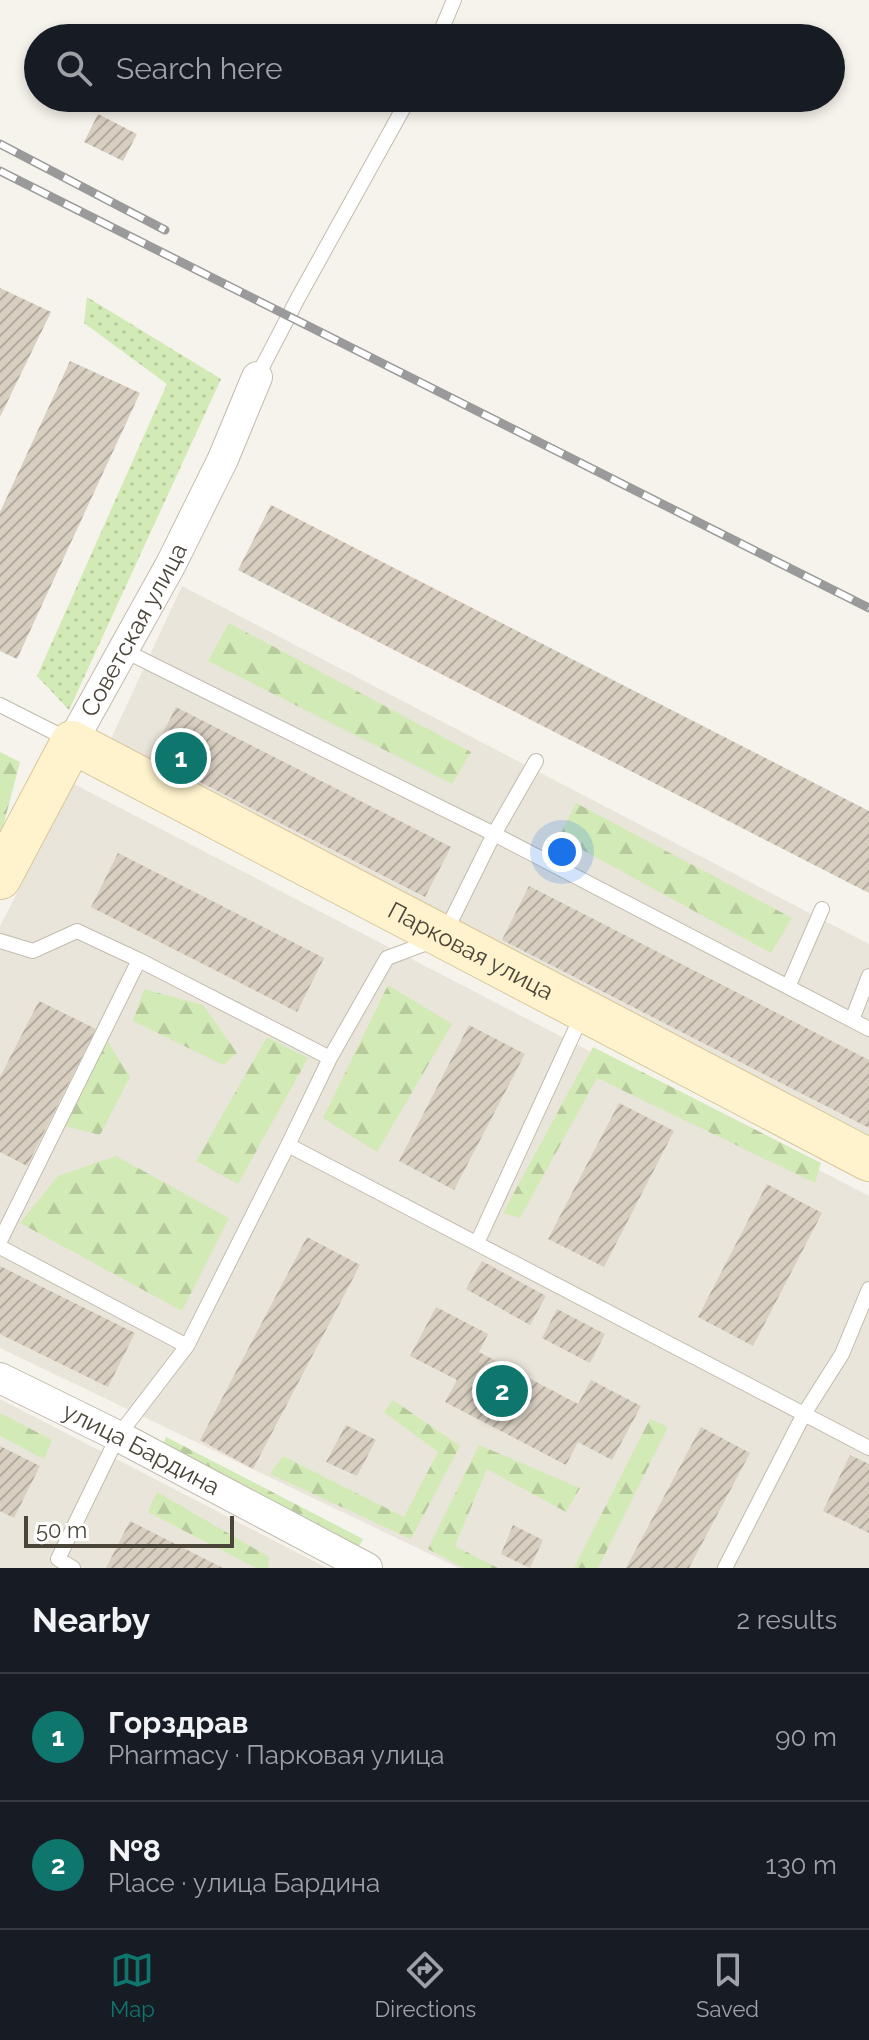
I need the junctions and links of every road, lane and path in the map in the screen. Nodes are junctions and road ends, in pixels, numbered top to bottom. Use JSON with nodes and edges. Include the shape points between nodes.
{"nodes":[{"id":1,"x":454,"y":0,"type":"edge"},
{"id":2,"x":444,"y":24,"type":"edge"},
{"id":3,"x":401,"y":112,"type":"edge"},
{"id":4,"x":257,"y":377,"type":"joint"},
{"id":5,"x":123,"y":650,"type":"junction"},
{"id":6,"x":0,"y":705,"type":"edge"},
{"id":7,"x":72,"y":742,"type":"junction"},
{"id":8,"x":536,"y":761,"type":"dead end"},
{"id":9,"x":494,"y":834,"type":"junction"},
{"id":10,"x":0,"y":878,"type":"edge"},
{"id":11,"x":822,"y":909,"type":"dead end"},
{"id":12,"x":443,"y":937,"type":"junction"},
{"id":13,"x":0,"y":941,"type":"edge"},
{"id":14,"x":139,"y":960,"type":"junction"},
{"id":15,"x":869,"y":976,"type":"edge"},
{"id":16,"x":788,"y":987,"type":"junction"},
{"id":17,"x":584,"y":1011,"type":"junction"},
{"id":18,"x":852,"y":1020,"type":"junction"},
{"id":19,"x":869,"y":1029,"type":"edge"},
{"id":20,"x":330,"y":1058,"type":"junction"},
{"id":21,"x":288,"y":1145,"type":"junction"},
{"id":22,"x":869,"y":1160,"type":"edge"},
{"id":23,"x":477,"y":1243,"type":"junction"},
{"id":24,"x":0,"y":1244,"type":"edge"},
{"id":25,"x":869,"y":1289,"type":"edge"},
{"id":26,"x":187,"y":1346,"type":"junction"},
{"id":27,"x":0,"y":1378,"type":"edge"},
{"id":28,"x":804,"y":1414,"type":"junction"},
{"id":29,"x":118,"y":1436,"type":"junction"},
{"id":30,"x":869,"y":1448,"type":"edge"},
{"id":31,"x":73,"y":1568,"type":"edge"},
{"id":32,"x":367,"y":1568,"type":"edge"},
{"id":33,"x":725,"y":1568,"type":"edge"}],
"edges":[{"from":1,"to":2,"type":"lane"},
{"from":3,"to":4,"type":"lane"},
{"from":4,"to":5,"type":"street","name":"Советская улица","via":[[223,459]]},
{"from":5,"to":7,"type":"street","name":"Советская улица"},
{"from":5,"to":9,"type":"lane"},
{"from":6,"to":7,"type":"lane"},
{"from":7,"to":10,"type":"street","name":"Советская улица"},
{"from":7,"to":12,"type":"street","name":"Парковая улица"},
{"from":8,"to":9,"type":"lane"},
{"from":9,"to":12,"type":"lane"},
{"from":9,"to":16,"type":"lane"},
{"from":11,"to":16,"type":"lane"},
{"from":12,"to":17,"type":"street","name":"Парковая улица"},
{"from":12,"to":20,"type":"lane","via":[[387,958]]},
{"from":13,"to":14,"type":"lane","via":[[33,951],[77,931]]},
{"from":14,"to":20,"type":"lane"},
{"from":14,"to":24,"type":"lane"},
{"from":15,"to":18,"type":"lane"},
{"from":16,"to":18,"type":"lane"},
{"from":17,"to":22,"type":"street","name":"Парковая улица"},
{"from":17,"to":23,"type":"lane"},
{"from":18,"to":19,"type":"lane"},
{"from":20,"to":21,"type":"lane"},
{"from":21,"to":23,"type":"lane"},
{"from":21,"to":26,"type":"lane"},
{"from":23,"to":28,"type":"lane"},
{"from":24,"to":26,"type":"lane"},
{"from":25,"to":28,"type":"lane","via":[[842,1354]]},
{"from":26,"to":29,"type":"lane"},
{"from":27,"to":29,"type":"street","name":"улица Бардина"},
{"from":28,"to":30,"type":"lane"},
{"from":28,"to":33,"type":"lane"},
{"from":29,"to":31,"type":"lane","via":[[58,1559]]},
{"from":29,"to":32,"type":"street","name":"улица Бардина"}]}
